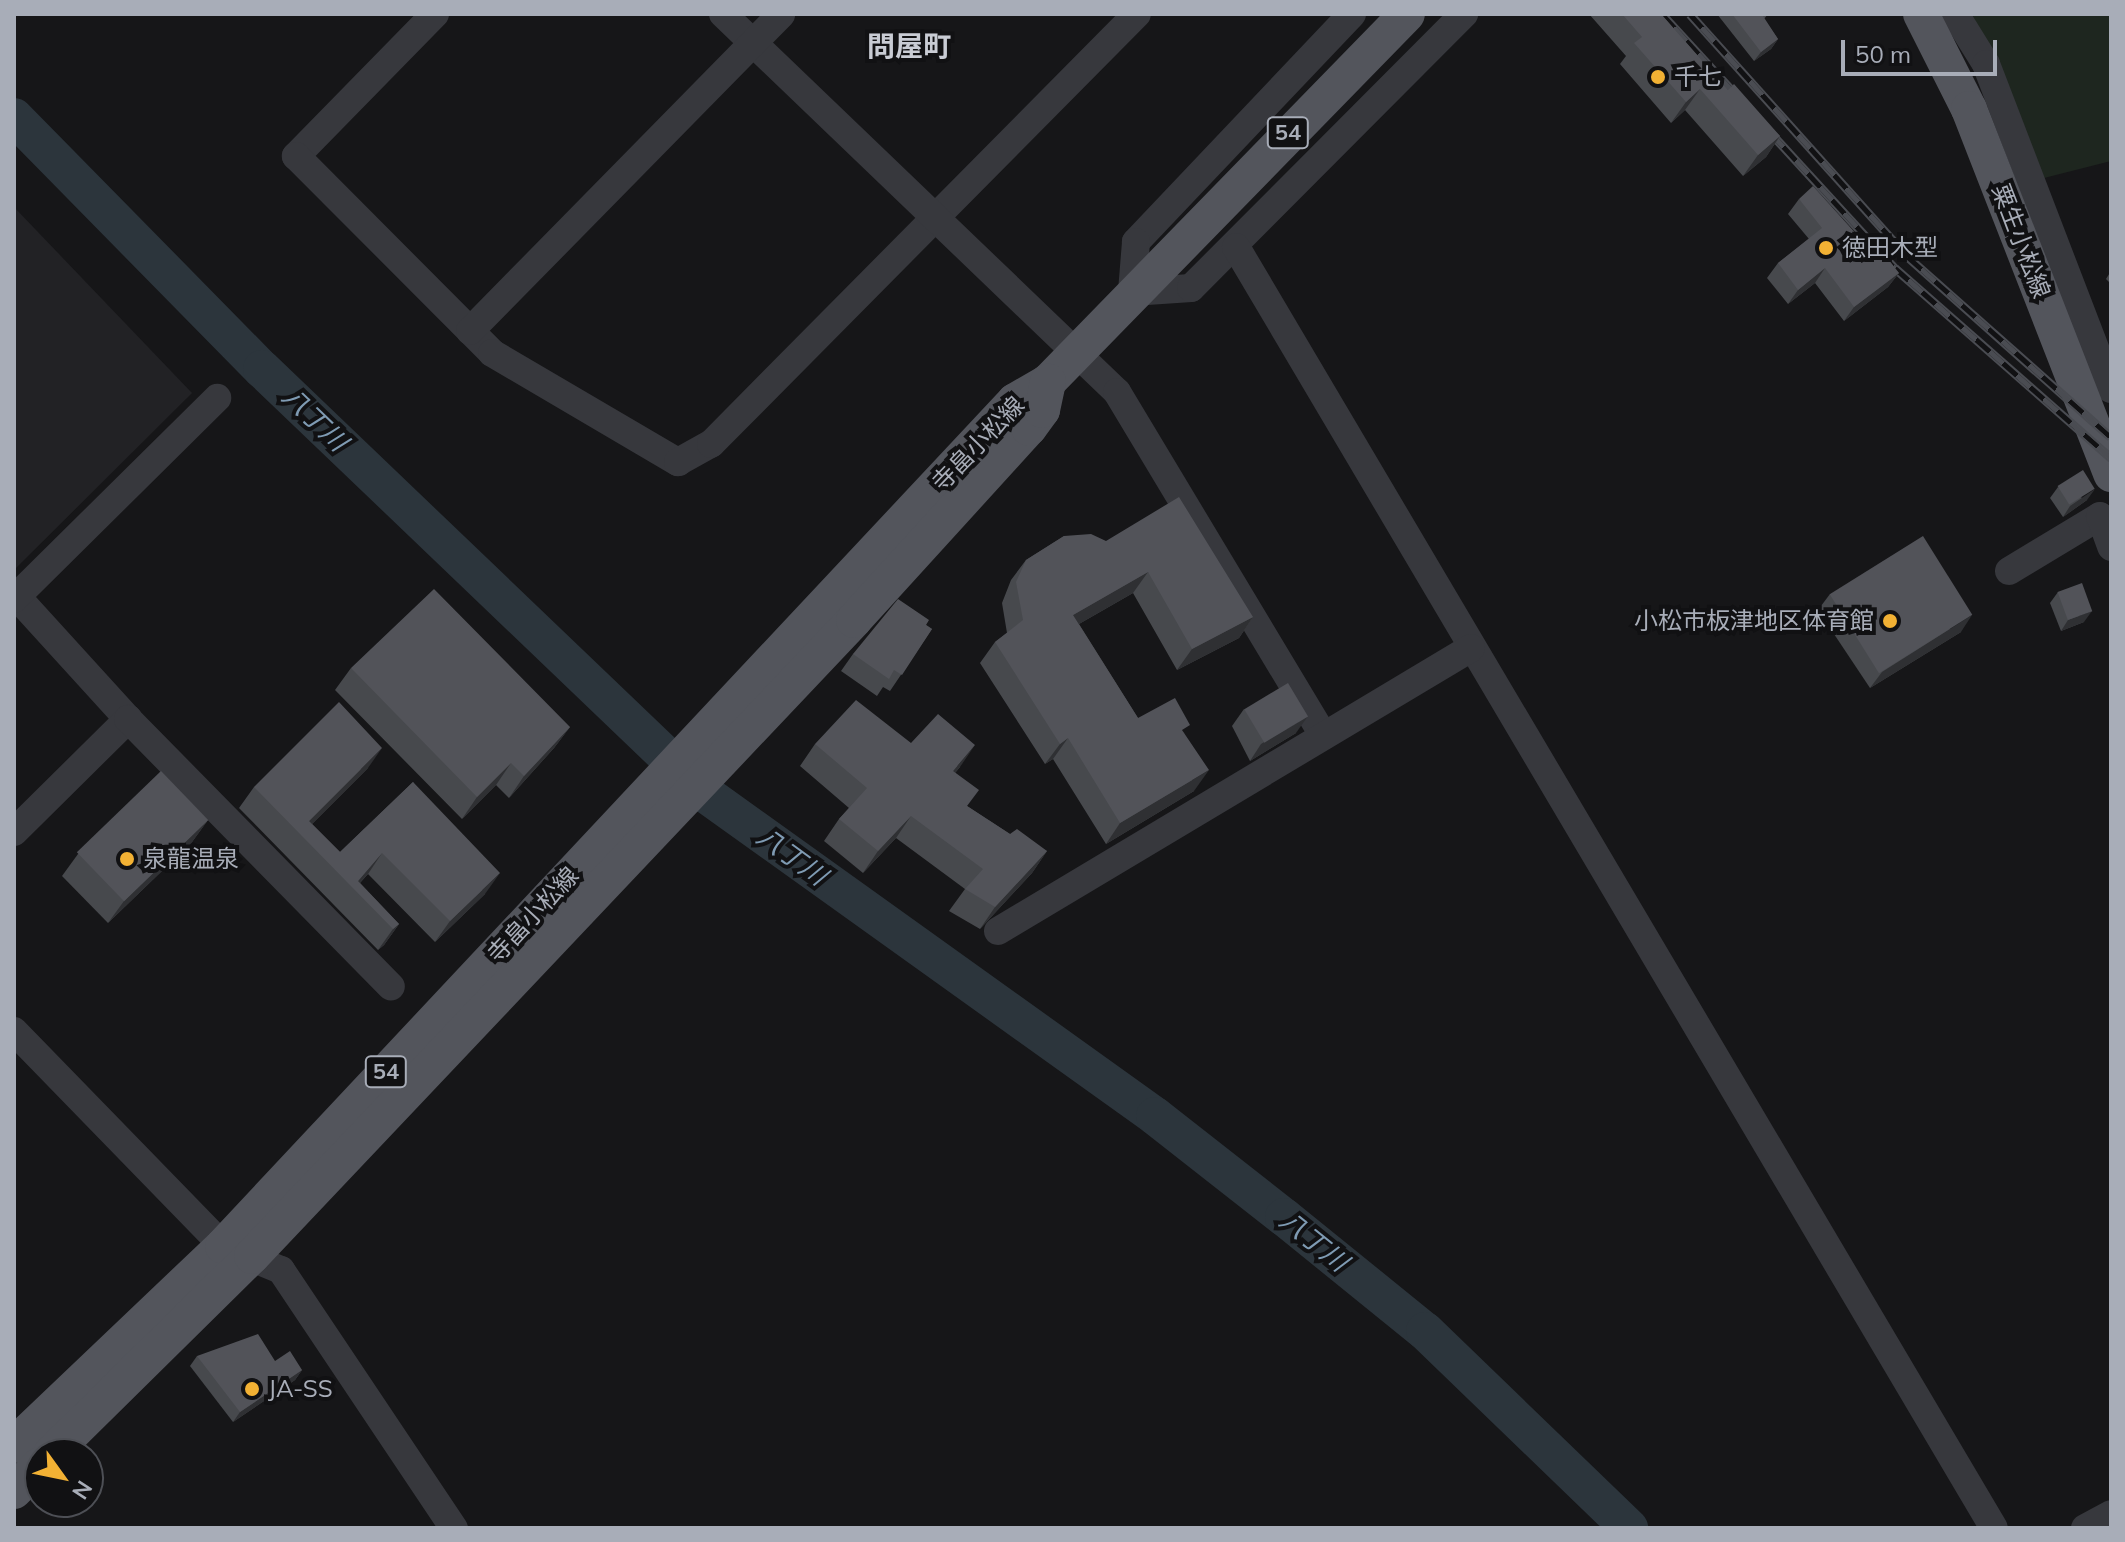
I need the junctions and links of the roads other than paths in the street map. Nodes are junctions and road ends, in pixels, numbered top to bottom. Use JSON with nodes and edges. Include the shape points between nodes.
{"nodes":[{"id":1,"x":435,"y":14,"type":"edge"},
{"id":2,"x":723,"y":14,"type":"edge"},
{"id":3,"x":781,"y":14,"type":"edge"},
{"id":4,"x":1137,"y":14,"type":"edge"},
{"id":5,"x":1352,"y":14,"type":"edge"},
{"id":6,"x":1407,"y":14,"type":"edge"},
{"id":7,"x":1464,"y":14,"type":"edge"},
{"id":8,"x":1921,"y":14,"type":"edge"},
{"id":9,"x":1955,"y":14,"type":"edge"},
{"id":10,"x":751,"y":42,"type":"junction"},
{"id":11,"x":935,"y":219,"type":"junction"},
{"id":12,"x":1236,"y":247,"type":"junction"},
{"id":13,"x":1132,"y":292,"type":"junction"},
{"id":14,"x":470,"y":331,"type":"junction"},
{"id":15,"x":1074,"y":352,"type":"junction"},
{"id":16,"x":2111,"y":389,"type":"edge"},
{"id":17,"x":217,"y":398,"type":"dead end"},
{"id":18,"x":2111,"y":474,"type":"edge"},
{"id":19,"x":2111,"y":547,"type":"edge"},
{"id":20,"x":2009,"y":571,"type":"dead end"},
{"id":21,"x":15,"y":598,"type":"edge"},
{"id":22,"x":1471,"y":648,"type":"junction"},
{"id":23,"x":128,"y":719,"type":"junction"},
{"id":24,"x":1324,"y":736,"type":"junction"},
{"id":25,"x":14,"y":832,"type":"edge"},
{"id":26,"x":998,"y":931,"type":"dead end"},
{"id":27,"x":391,"y":987,"type":"dead end"},
{"id":28,"x":14,"y":1031,"type":"edge"},
{"id":29,"x":238,"y":1251,"type":"junction"},
{"id":30,"x":66,"y":1438,"type":"edge"},
{"id":31,"x":14,"y":1445,"type":"edge"},
{"id":32,"x":2111,"y":1514,"type":"edge"},
{"id":33,"x":454,"y":1528,"type":"edge"},
{"id":34,"x":1994,"y":1528,"type":"edge"},
{"id":35,"x":2085,"y":1528,"type":"edge"}],
"edges":[{"from":1,"to":14,"type":"street","via":[[296,156]]},
{"from":2,"to":10,"type":"street"},
{"from":3,"to":10,"type":"street"},
{"from":4,"to":11,"type":"street"},
{"from":5,"to":13,"type":"street","via":[[1136,242]]},
{"from":6,"to":13,"type":"main road","name":"寺畠小松線","number":"54"},
{"from":7,"to":12,"type":"street"},
{"from":8,"to":18,"type":"main road","name":"粟生小松線","via":[[1969,109]]},
{"from":9,"to":16,"type":"street","via":[[1986,64]]},
{"from":10,"to":11,"type":"street"},
{"from":10,"to":14,"type":"street"},
{"from":11,"to":14,"type":"street","via":[[711,444],[678,462],[492,353]]},
{"from":11,"to":15,"type":"street"},
{"from":12,"to":13,"type":"street","via":[[1191,288]]},
{"from":12,"to":22,"type":"street"},
{"from":13,"to":15,"type":"main road","name":"寺畠小松線","number":"54"},
{"from":15,"to":24,"type":"street","via":[[1117,392]]},
{"from":15,"to":29,"type":"main road","name":"寺畠小松線","number":"54","via":[[1048,382],[1042,410],[1029,428],[843,610]]},
{"from":17,"to":21,"type":"street"},
{"from":19,"to":20,"type":"street","via":[[2100,516]]},
{"from":21,"to":23,"type":"street"},
{"from":22,"to":24,"type":"street"},
{"from":22,"to":34,"type":"street"},
{"from":23,"to":25,"type":"street"},
{"from":23,"to":27,"type":"street"},
{"from":24,"to":26,"type":"street"},
{"from":28,"to":29,"type":"street"},
{"from":29,"to":30,"type":"main road","name":"寺畠小松線","number":"54"},
{"from":29,"to":31,"type":"main road","name":"寺畠小松線","number":"54"},
{"from":29,"to":33,"type":"street","via":[[281,1270]]},
{"from":32,"to":35,"type":"street"}]}
